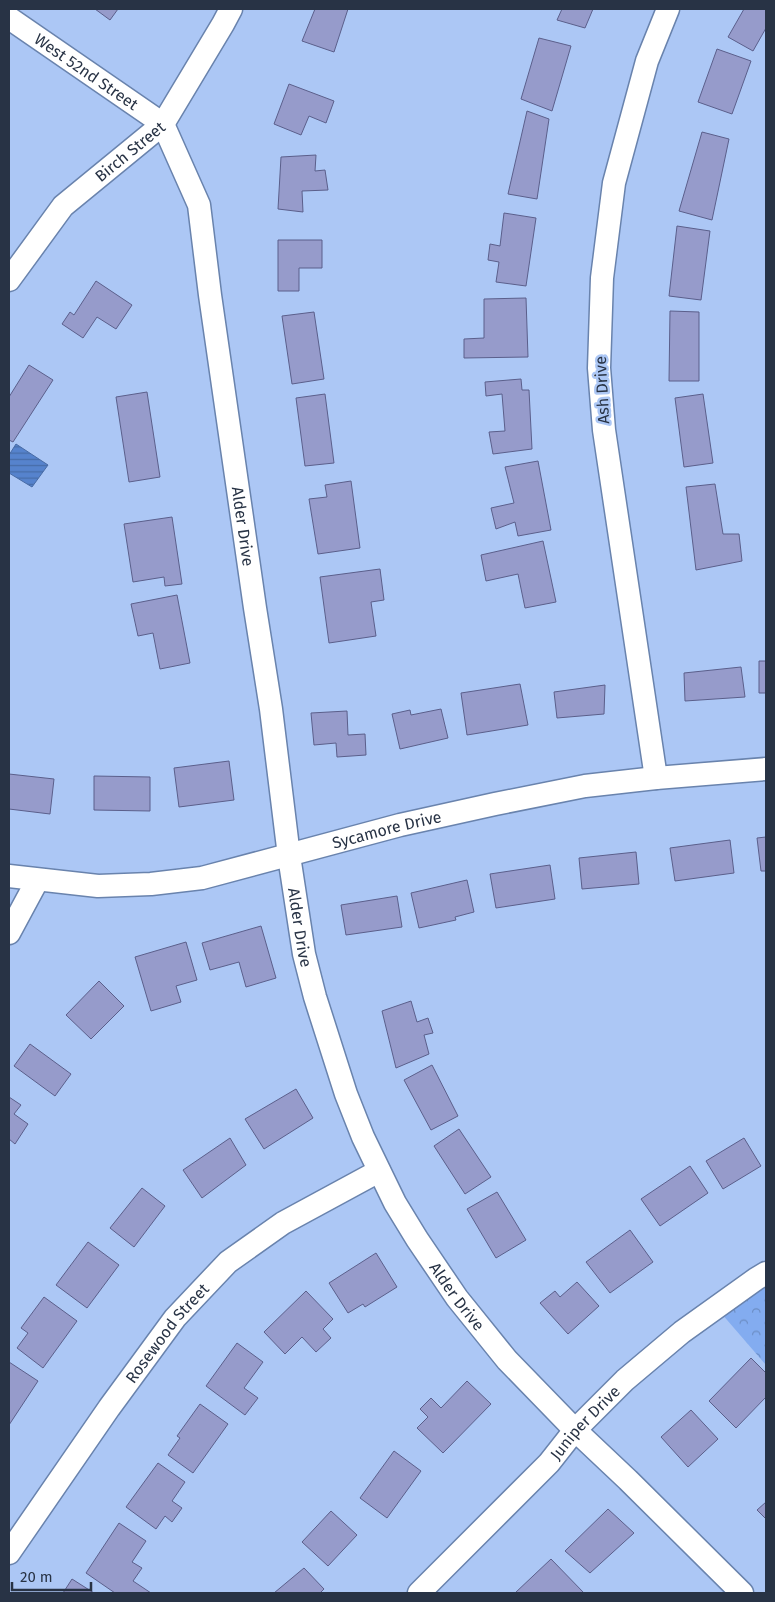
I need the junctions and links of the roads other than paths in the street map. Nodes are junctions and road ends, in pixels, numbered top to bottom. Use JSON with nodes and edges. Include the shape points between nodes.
{"nodes":[{"id":1,"x":231,"y":9,"type":"edge"},
{"id":2,"x":668,"y":9,"type":"edge"},
{"id":3,"x":9,"y":18,"type":"edge"},
{"id":4,"x":163,"y":124,"type":"junction"},
{"id":5,"x":9,"y":280,"type":"edge"},
{"id":6,"x":766,"y":769,"type":"edge"},
{"id":7,"x":656,"y":778,"type":"junction"},
{"id":8,"x":290,"y":856,"type":"junction"},
{"id":9,"x":9,"y":876,"type":"edge"},
{"id":10,"x":37,"y":881,"type":"junction"},
{"id":11,"x":9,"y":933,"type":"edge"},
{"id":12,"x":379,"y":1170,"type":"junction"},
{"id":13,"x":766,"y":1273,"type":"edge"},
{"id":14,"x":576,"y":1430,"type":"junction"},
{"id":15,"x":9,"y":1553,"type":"edge"},
{"id":16,"x":419,"y":1593,"type":"edge"},
{"id":17,"x":742,"y":1593,"type":"edge"}],
"edges":[{"from":1,"to":4,"type":"street","name":"Birch Street"},
{"from":2,"to":7,"type":"street","name":"Ash Drive","via":[[647,60],[614,183],[602,278],[599,368],[604,430]]},
{"from":3,"to":4,"type":"street","name":"West 52nd Street"},
{"from":4,"to":5,"type":"street","name":"Birch Street","via":[[62,206]]},
{"from":4,"to":8,"type":"street","name":"Alder Drive","via":[[199,205]]},
{"from":6,"to":7,"type":"street","name":"Sycamore Drive"},
{"from":7,"to":8,"type":"street","name":"Sycamore Drive","via":[[585,786],[495,804],[400,825]]},
{"from":8,"to":10,"type":"street","name":"Sycamore Drive","via":[[202,878],[151,884],[98,886]]},
{"from":8,"to":12,"type":"street","name":"Alder Drive","via":[[304,954],[314,998],[346,1094]]},
{"from":9,"to":10,"type":"street","name":"Sycamore Drive"},
{"from":10,"to":11,"type":"street"},
{"from":12,"to":14,"type":"street","name":"Alder Drive","via":[[416,1239],[457,1298],[507,1360]]},
{"from":12,"to":15,"type":"street","name":"Rosewood Street","via":[[283,1223],[228,1262],[175,1318]]},
{"from":13,"to":14,"type":"street","name":"Juniper Drive","via":[[682,1332],[625,1380]]},
{"from":14,"to":16,"type":"street","name":"Juniper Drive","via":[[549,1462]]},
{"from":14,"to":17,"type":"street","name":"Alder Drive"}]}
